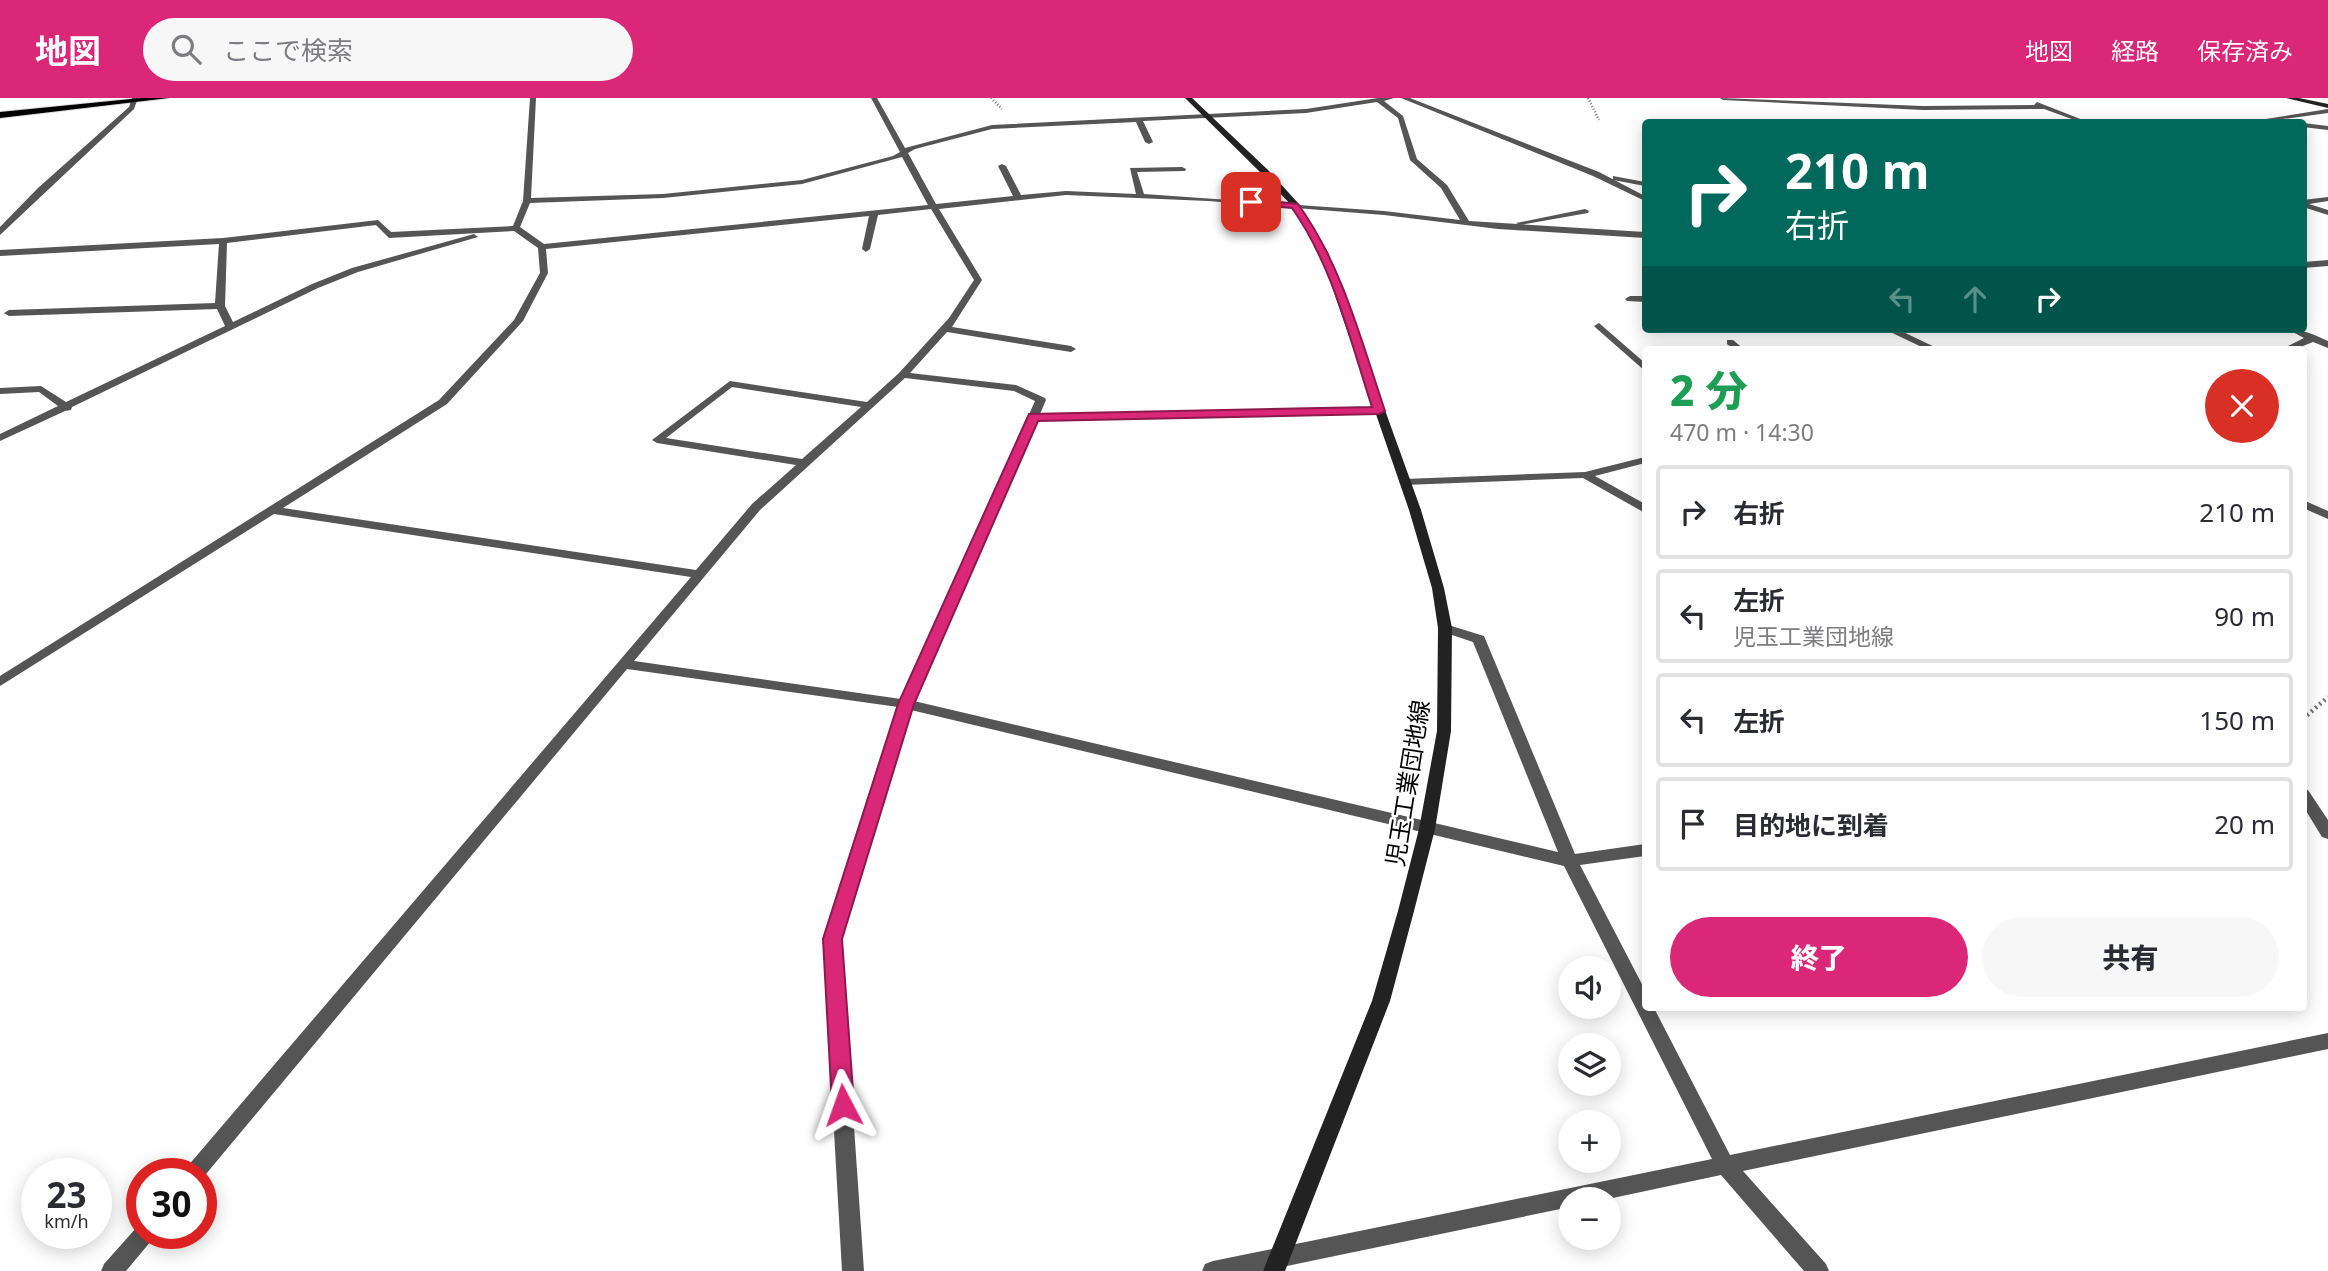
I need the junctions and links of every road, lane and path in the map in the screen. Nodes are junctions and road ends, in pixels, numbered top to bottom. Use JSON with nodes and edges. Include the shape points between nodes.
{"nodes":[{"id":1,"x":165,"y":98,"type":"edge"},
{"id":2,"x":533,"y":98,"type":"edge"},
{"id":3,"x":874,"y":98,"type":"edge"},
{"id":4,"x":1188,"y":98,"type":"edge"},
{"id":5,"x":1391,"y":98,"type":"edge"},
{"id":6,"x":1404,"y":98,"type":"edge"},
{"id":7,"x":1588,"y":98,"type":"edge"},
{"id":8,"x":1723,"y":98,"type":"edge"},
{"id":9,"x":2023,"y":98,"type":"edge"},
{"id":10,"x":2289,"y":98,"type":"edge"},
{"id":11,"x":135,"y":99,"type":"edge"},
{"id":12,"x":1378,"y":100,"type":"junction"},
{"id":13,"x":2328,"y":106,"type":"edge"},
{"id":14,"x":2045,"y":107,"type":"junction"},
{"id":15,"x":2328,"y":111,"type":"edge"},
{"id":16,"x":0,"y":115,"type":"edge"},
{"id":17,"x":1206,"y":116,"type":"junction"},
{"id":18,"x":1138,"y":119,"type":"junction"},
{"id":19,"x":2077,"y":119,"type":"edge"},
{"id":20,"x":2272,"y":119,"type":"edge"},
{"id":21,"x":1599,"y":120,"type":"dead end"},
{"id":22,"x":2307,"y":125,"type":"edge"},
{"id":23,"x":2328,"y":128,"type":"edge"},
{"id":24,"x":1149,"y":142,"type":"dead end"},
{"id":25,"x":904,"y":153,"type":"junction"},
{"id":26,"x":1002,"y":166,"type":"dead end"},
{"id":27,"x":1182,"y":169,"type":"dead end"},
{"id":28,"x":1596,"y":174,"type":"junction"},
{"id":29,"x":1642,"y":183,"type":"edge"},
{"id":30,"x":1140,"y":194,"type":"junction"},
{"id":31,"x":1642,"y":197,"type":"edge"},
{"id":32,"x":1018,"y":198,"type":"junction"},
{"id":33,"x":2328,"y":199,"type":"edge"},
{"id":34,"x":527,"y":201,"type":"junction"},
{"id":35,"x":2307,"y":202,"type":"edge"},
{"id":36,"x":1295,"y":205,"type":"junction"},
{"id":37,"x":2307,"y":205,"type":"edge"},
{"id":38,"x":933,"y":206,"type":"junction"},
{"id":39,"x":1585,"y":211,"type":"dead end"},
{"id":40,"x":874,"y":213,"type":"junction"},
{"id":41,"x":2328,"y":213,"type":"edge"},
{"id":42,"x":1467,"y":224,"type":"junction"},
{"id":43,"x":1497,"y":227,"type":"junction"},
{"id":44,"x":516,"y":228,"type":"junction"},
{"id":45,"x":0,"y":232,"type":"edge"},
{"id":46,"x":1642,"y":235,"type":"edge"},
{"id":47,"x":223,"y":241,"type":"junction"},
{"id":48,"x":542,"y":247,"type":"junction"},
{"id":49,"x":866,"y":249,"type":"dead end"},
{"id":50,"x":0,"y":253,"type":"edge"},
{"id":51,"x":2328,"y":263,"type":"edge"},
{"id":52,"x":2307,"y":265,"type":"edge"},
{"id":53,"x":1630,"y":299,"type":"dead end"},
{"id":54,"x":1642,"y":299,"type":"edge"},
{"id":55,"x":220,"y":306,"type":"junction"},
{"id":56,"x":9,"y":313,"type":"dead end"},
{"id":57,"x":1598,"y":326,"type":"dead end"},
{"id":58,"x":231,"y":328,"type":"junction"},
{"id":59,"x":945,"y":329,"type":"junction"},
{"id":60,"x":2307,"y":332,"type":"edge"},
{"id":61,"x":1898,"y":333,"type":"edge"},
{"id":62,"x":2301,"y":333,"type":"edge"},
{"id":63,"x":2328,"y":337,"type":"edge"},
{"id":64,"x":2313,"y":338,"type":"junction"},
{"id":65,"x":1730,"y":342,"type":"dead end"},
{"id":66,"x":2328,"y":345,"type":"edge"},
{"id":67,"x":1735,"y":346,"type":"edge"},
{"id":68,"x":1927,"y":346,"type":"edge"},
{"id":69,"x":2294,"y":346,"type":"edge"},
{"id":70,"x":1071,"y":349,"type":"dead end"},
{"id":71,"x":1642,"y":365,"type":"edge"},
{"id":72,"x":903,"y":375,"type":"junction"},
{"id":73,"x":0,"y":391,"type":"edge"},
{"id":74,"x":869,"y":405,"type":"junction"},
{"id":75,"x":66,"y":408,"type":"junction"},
{"id":76,"x":1379,"y":411,"type":"junction"},
{"id":77,"x":1033,"y":417,"type":"junction"},
{"id":78,"x":0,"y":438,"type":"edge"},
{"id":79,"x":1642,"y":461,"type":"edge"},
{"id":80,"x":804,"y":463,"type":"junction"},
{"id":81,"x":1586,"y":475,"type":"junction"},
{"id":82,"x":1405,"y":482,"type":"junction"},
{"id":83,"x":2307,"y":506,"type":"edge"},
{"id":84,"x":1642,"y":507,"type":"edge"},
{"id":85,"x":272,"y":510,"type":"junction"},
{"id":86,"x":2328,"y":515,"type":"edge"},
{"id":87,"x":699,"y":574,"type":"junction"},
{"id":88,"x":1445,"y":628,"type":"junction"},
{"id":89,"x":624,"y":664,"type":"junction"},
{"id":90,"x":0,"y":682,"type":"edge"},
{"id":91,"x":2328,"y":697,"type":"edge"},
{"id":92,"x":906,"y":704,"type":"junction"},
{"id":93,"x":2307,"y":715,"type":"edge"},
{"id":94,"x":2307,"y":800,"type":"edge"},
{"id":95,"x":1427,"y":829,"type":"junction"},
{"id":96,"x":2328,"y":833,"type":"edge"},
{"id":97,"x":1642,"y":850,"type":"edge"},
{"id":98,"x":1570,"y":861,"type":"junction"},
{"id":99,"x":1642,"y":1002,"type":"edge"},
{"id":100,"x":1646,"y":1011,"type":"edge"},
{"id":101,"x":2328,"y":1041,"type":"edge"},
{"id":102,"x":207,"y":1158,"type":"edge"},
{"id":103,"x":1725,"y":1165,"type":"junction"},
{"id":104,"x":131,"y":1249,"type":"edge"},
{"id":105,"x":1277,"y":1264,"type":"edge"},
{"id":106,"x":112,"y":1271,"type":"edge"},
{"id":107,"x":853,"y":1271,"type":"edge"},
{"id":108,"x":1213,"y":1271,"type":"edge"},
{"id":109,"x":1818,"y":1271,"type":"edge"}],
"edges":[{"from":1,"to":11,"type":"main road"},
{"from":2,"to":34,"type":"street"},
{"from":3,"to":25,"type":"street"},
{"from":4,"to":17,"type":"street","name":"児玉工業団地線"},
{"from":5,"to":12,"type":"street"},
{"from":6,"to":28,"type":"street"},
{"from":7,"to":21,"type":"path"},
{"from":8,"to":14,"type":"street"},
{"from":9,"to":14,"type":"street"},
{"from":10,"to":13,"type":"street"},
{"from":11,"to":16,"type":"main road"},
{"from":11,"to":45,"type":"street","via":[[132,108]]},
{"from":12,"to":17,"type":"street","via":[[1307,111]]},
{"from":12,"to":42,"type":"street","via":[[1401,117],[1414,160],[1444,187]]},
{"from":14,"to":19,"type":"street"},
{"from":15,"to":20,"type":"street"},
{"from":17,"to":18,"type":"street"},
{"from":17,"to":36,"type":"street","name":"児玉工業団地線"},
{"from":18,"to":24,"type":"street"},
{"from":18,"to":25,"type":"street","via":[[992,127]]},
{"from":22,"to":23,"type":"street"},
{"from":25,"to":34,"type":"street","via":[[859,168],[772,186]]},
{"from":25,"to":38,"type":"street"},
{"from":26,"to":32,"type":"street"},
{"from":27,"to":30,"type":"street","via":[[1133,170]]},
{"from":28,"to":29,"type":"street"},
{"from":28,"to":31,"type":"street"},
{"from":30,"to":32,"type":"street"},
{"from":30,"to":36,"type":"street"},
{"from":32,"to":38,"type":"street"},
{"from":33,"to":35,"type":"street"},
{"from":34,"to":44,"type":"street"},
{"from":36,"to":42,"type":"street"},
{"from":36,"to":76,"type":"street","name":"児玉工業団地線","via":[[1313,230],[1333,274]]},
{"from":37,"to":41,"type":"street"},
{"from":38,"to":40,"type":"street"},
{"from":38,"to":59,"type":"street","via":[[978,280]]},
{"from":39,"to":43,"type":"street"},
{"from":40,"to":48,"type":"street"},
{"from":40,"to":49,"type":"street"},
{"from":42,"to":43,"type":"street"},
{"from":43,"to":46,"type":"street"},
{"from":44,"to":47,"type":"street","via":[[389,234],[378,222]]},
{"from":44,"to":48,"type":"street"},
{"from":44,"to":58,"type":"street","via":[[355,270]]},
{"from":47,"to":50,"type":"street"},
{"from":47,"to":55,"type":"street"},
{"from":48,"to":85,"type":"street","via":[[544,273],[517,321],[443,402]]},
{"from":51,"to":52,"type":"street"},
{"from":53,"to":54,"type":"street"},
{"from":55,"to":56,"type":"street"},
{"from":55,"to":58,"type":"street"},
{"from":57,"to":71,"type":"street"},
{"from":58,"to":75,"type":"street"},
{"from":59,"to":70,"type":"street"},
{"from":59,"to":72,"type":"street"},
{"from":60,"to":63,"type":"street"},
{"from":61,"to":68,"type":"street"},
{"from":62,"to":64,"type":"street"},
{"from":64,"to":66,"type":"street"},
{"from":64,"to":69,"type":"street"},
{"from":65,"to":67,"type":"street"},
{"from":72,"to":74,"type":"street"},
{"from":72,"to":77,"type":"street","via":[[1016,388],[1041,400]]},
{"from":73,"to":75,"type":"street","via":[[41,389]]},
{"from":74,"to":80,"type":"street"},
{"from":74,"to":80,"type":"street","via":[[730,384],[657,440]]},
{"from":75,"to":78,"type":"street"},
{"from":76,"to":77,"type":"street"},
{"from":76,"to":82,"type":"street","name":"児玉工業団地線"},
{"from":77,"to":92,"type":"street"},
{"from":79,"to":81,"type":"street"},
{"from":80,"to":87,"type":"street","via":[[756,507]]},
{"from":81,"to":82,"type":"street"},
{"from":81,"to":84,"type":"street"},
{"from":82,"to":88,"type":"street","name":"児玉工業団地線","via":[[1438,588]]},
{"from":83,"to":86,"type":"street"},
{"from":85,"to":87,"type":"street"},
{"from":85,"to":90,"type":"street"},
{"from":87,"to":89,"type":"street"},
{"from":88,"to":95,"type":"street","name":"児玉工業団地線","via":[[1444,731]]},
{"from":88,"to":98,"type":"street","via":[[1479,639]]},
{"from":89,"to":92,"type":"street"},
{"from":89,"to":102,"type":"street"},
{"from":91,"to":93,"type":"path"},
{"from":92,"to":95,"type":"street"},
{"from":92,"to":107,"type":"street","via":[[832,939]]},
{"from":94,"to":96,"type":"street"},
{"from":95,"to":98,"type":"street"},
{"from":95,"to":105,"type":"street","name":"児玉工業団地線","via":[[1381,1001]]},
{"from":97,"to":98,"type":"street"},
{"from":98,"to":99,"type":"street"},
{"from":100,"to":103,"type":"street"},
{"from":101,"to":103,"type":"street"},
{"from":103,"to":105,"type":"street"},
{"from":103,"to":109,"type":"street"},
{"from":104,"to":106,"type":"street"},
{"from":105,"to":108,"type":"street"}]}
